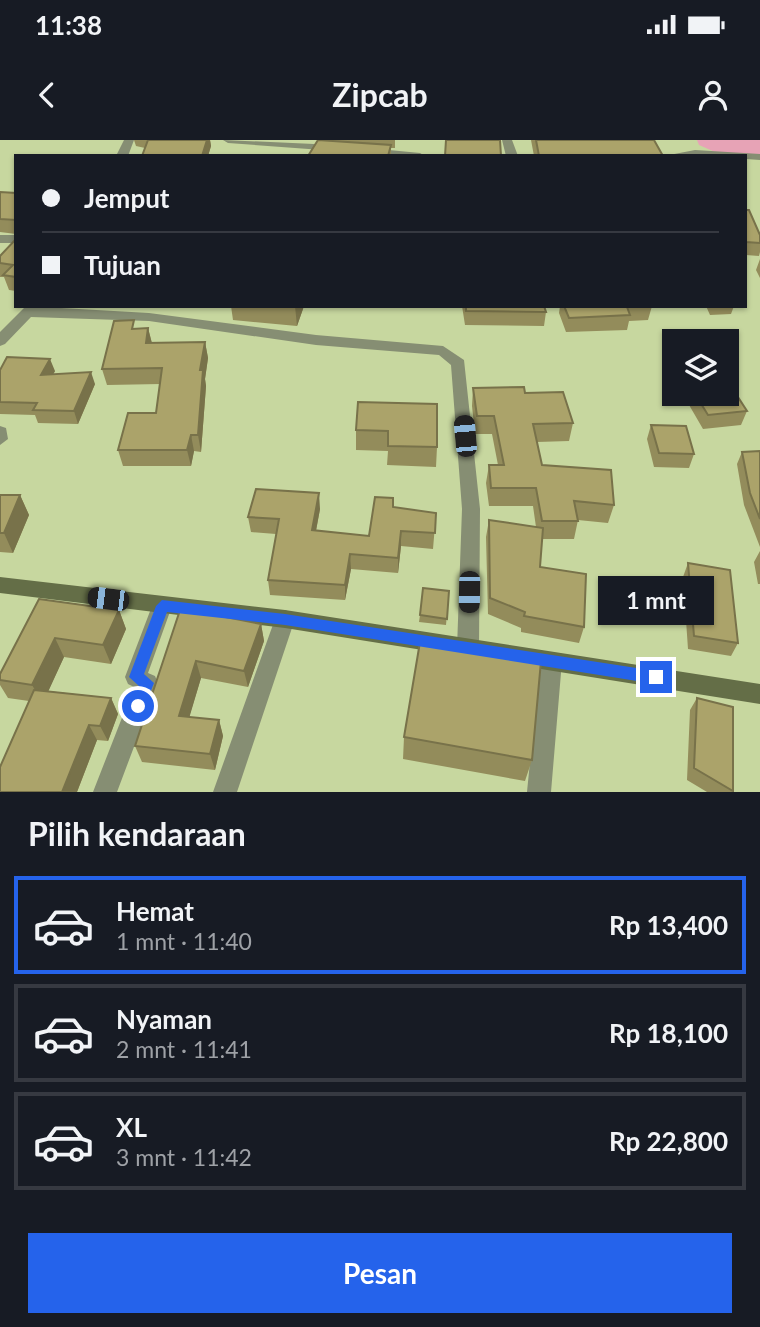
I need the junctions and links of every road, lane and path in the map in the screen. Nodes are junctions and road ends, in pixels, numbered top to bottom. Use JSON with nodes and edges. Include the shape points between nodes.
{"nodes":[{"id":1,"x":228,"y":140,"type":"edge"},
{"id":2,"x":362,"y":140,"type":"edge"},
{"id":3,"x":691,"y":140,"type":"edge"},
{"id":4,"x":344,"y":148,"type":"edge"},
{"id":5,"x":423,"y":153,"type":"edge"},
{"id":6,"x":695,"y":153,"type":"junction"},
{"id":7,"x":687,"y":154,"type":"edge"},
{"id":8,"x":711,"y":154,"type":"edge"},
{"id":9,"x":32,"y":310,"type":"edge"},
{"id":10,"x":0,"y":341,"type":"edge"},
{"id":11,"x":0,"y":432,"type":"edge"},
{"id":12,"x":0,"y":439,"type":"edge"},
{"id":13,"x":0,"y":585,"type":"edge"},
{"id":14,"x":162,"y":606,"type":"junction"},
{"id":15,"x":285,"y":620,"type":"junction"},
{"id":16,"x":468,"y":648,"type":"junction"},
{"id":17,"x":551,"y":661,"type":"junction"},
{"id":18,"x":760,"y":694,"type":"edge"},
{"id":19,"x":105,"y":792,"type":"edge"},
{"id":20,"x":225,"y":792,"type":"edge"},
{"id":21,"x":539,"y":792,"type":"edge"}],
"edges":[{"from":1,"to":4,"type":"street"},
{"from":2,"to":5,"type":"street","via":[[358,150]]},
{"from":3,"to":6,"type":"street"},
{"from":6,"to":7,"type":"street"},
{"from":6,"to":8,"type":"street"},
{"from":9,"to":10,"type":"street"},
{"from":9,"to":16,"type":"street","via":[[149,317],[316,340],[443,351],[453,356],[459,363],[471,509]]},
{"from":11,"to":12,"type":"street"},
{"from":13,"to":14,"type":"main road"},
{"from":14,"to":15,"type":"main road"},
{"from":14,"to":19,"type":"street","via":[[136,677],[147,683]]},
{"from":15,"to":16,"type":"main road"},
{"from":15,"to":20,"type":"street"},
{"from":16,"to":17,"type":"main road"},
{"from":17,"to":18,"type":"main road"},
{"from":17,"to":21,"type":"street"}]}
